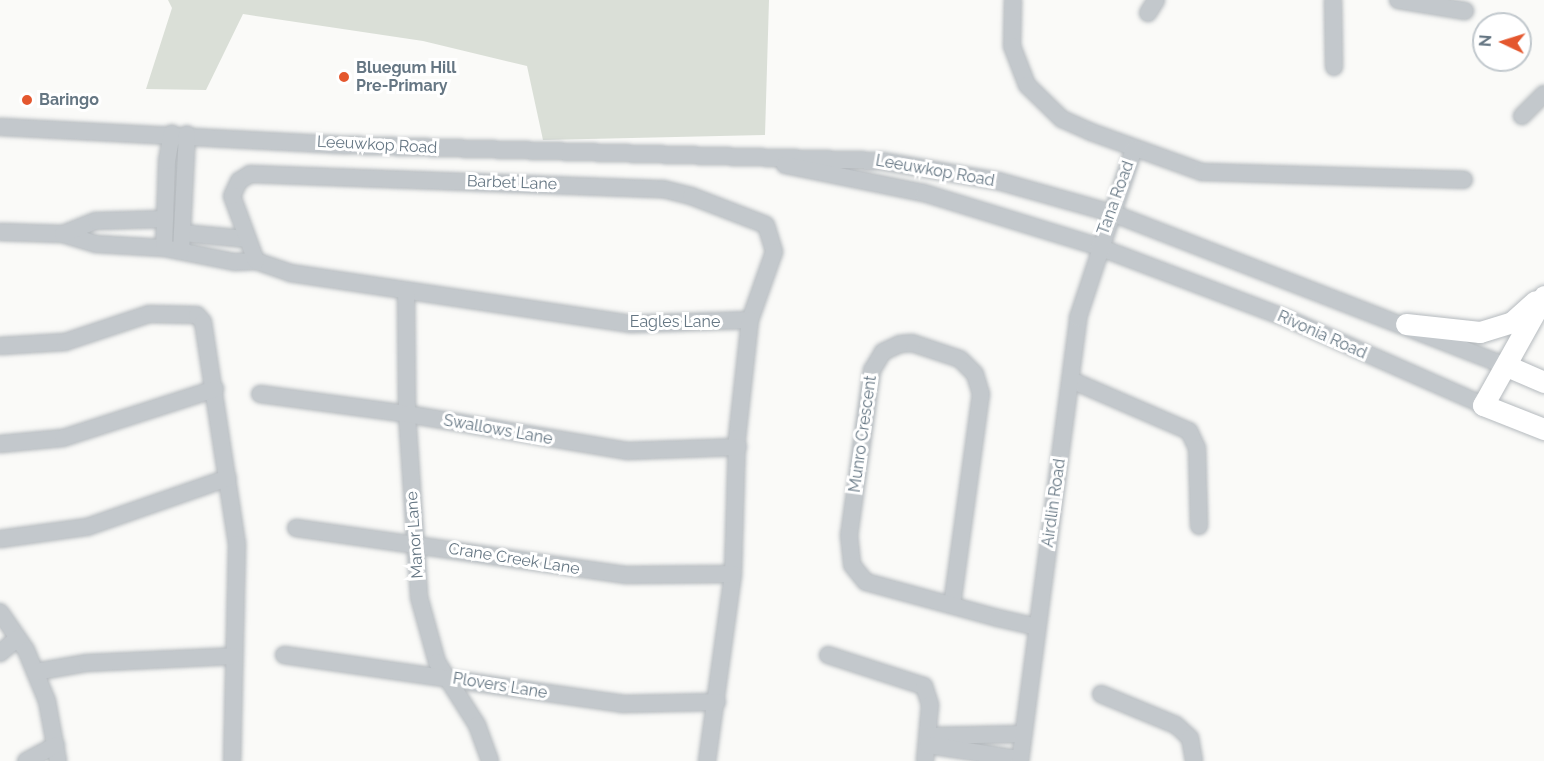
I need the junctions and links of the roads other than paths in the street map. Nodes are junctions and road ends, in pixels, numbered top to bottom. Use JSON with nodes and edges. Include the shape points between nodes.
{"nodes":[{"id":1,"x":1013,"y":0,"type":"edge"},
{"id":2,"x":1333,"y":0,"type":"edge"},
{"id":3,"x":1398,"y":0,"type":"edge"},
{"id":4,"x":1465,"y":11,"type":"dead end"},
{"id":5,"x":1334,"y":67,"type":"dead end"},
{"id":6,"x":1544,"y":94,"type":"edge"},
{"id":7,"x":1522,"y":116,"type":"dead end"},
{"id":8,"x":0,"y":127,"type":"edge"},
{"id":9,"x":180,"y":134,"type":"junction"},
{"id":10,"x":1134,"y":149,"type":"junction"},
{"id":11,"x":755,"y":159,"type":"junction"},
{"id":12,"x":1464,"y":180,"type":"dead end"},
{"id":13,"x":1112,"y":213,"type":"junction"},
{"id":14,"x":165,"y":219,"type":"junction"},
{"id":15,"x":0,"y":232,"type":"edge"},
{"id":16,"x":183,"y":233,"type":"junction"},
{"id":17,"x":63,"y":234,"type":"junction"},
{"id":18,"x":246,"y":239,"type":"junction"},
{"id":19,"x":164,"y":248,"type":"junction"},
{"id":20,"x":1099,"y":248,"type":"junction"},
{"id":21,"x":181,"y":251,"type":"junction"},
{"id":22,"x":256,"y":261,"type":"junction"},
{"id":23,"x":1544,"y":291,"type":"edge"},
{"id":24,"x":406,"y":292,"type":"junction"},
{"id":25,"x":1544,"y":296,"type":"edge"},
{"id":26,"x":750,"y":320,"type":"junction"},
{"id":27,"x":1406,"y":324,"type":"junction"},
{"id":28,"x":0,"y":346,"type":"edge"},
{"id":29,"x":1508,"y":366,"type":"junction"},
{"id":30,"x":1071,"y":380,"type":"junction"},
{"id":31,"x":1544,"y":382,"type":"edge"},
{"id":32,"x":215,"y":389,"type":"junction"},
{"id":33,"x":260,"y":394,"type":"dead end"},
{"id":34,"x":1483,"y":405,"type":"junction"},
{"id":35,"x":407,"y":414,"type":"junction"},
{"id":36,"x":1544,"y":429,"type":"edge"},
{"id":37,"x":0,"y":444,"type":"edge"},
{"id":38,"x":738,"y":447,"type":"junction"},
{"id":39,"x":228,"y":478,"type":"junction"},
{"id":40,"x":1199,"y":526,"type":"dead end"},
{"id":41,"x":296,"y":528,"type":"dead end"},
{"id":42,"x":0,"y":539,"type":"edge"},
{"id":43,"x":416,"y":543,"type":"junction"},
{"id":44,"x":734,"y":573,"type":"junction"},
{"id":45,"x":952,"y":605,"type":"junction"},
{"id":46,"x":0,"y":612,"type":"edge"},
{"id":47,"x":1036,"y":627,"type":"junction"},
{"id":48,"x":18,"y":638,"type":"junction"},
{"id":49,"x":0,"y":653,"type":"edge"},
{"id":50,"x":284,"y":655,"type":"dead end"},
{"id":51,"x":828,"y":655,"type":"dead end"},
{"id":52,"x":233,"y":656,"type":"junction"},
{"id":53,"x":35,"y":672,"type":"junction"},
{"id":54,"x":447,"y":678,"type":"junction"},
{"id":55,"x":1101,"y":694,"type":"dead end"},
{"id":56,"x":717,"y":702,"type":"junction"},
{"id":57,"x":1023,"y":734,"type":"junction"},
{"id":58,"x":927,"y":747,"type":"edge"},
{"id":59,"x":57,"y":753,"type":"edge"},
{"id":60,"x":1020,"y":760,"type":"edge"},
{"id":61,"x":26,"y":761,"type":"edge"},
{"id":62,"x":232,"y":761,"type":"edge"},
{"id":63,"x":490,"y":761,"type":"edge"},
{"id":64,"x":708,"y":761,"type":"edge"},
{"id":65,"x":1194,"y":761,"type":"edge"}],
"edges":[{"from":1,"to":10,"type":"street","name":"Tana Road","via":[[1012,46],[1017,66],[1038,100],[1062,119]]},
{"from":2,"to":5,"type":"street"},
{"from":3,"to":4,"type":"street"},
{"from":6,"to":7,"type":"street"},
{"from":8,"to":9,"type":"street","name":"Leeuwkop Road"},
{"from":9,"to":11,"type":"street","name":"Leeuwkop Road","via":[[345,145]]},
{"from":9,"to":14,"type":"street"},
{"from":9,"to":16,"type":"street"},
{"from":10,"to":12,"type":"street","via":[[1215,173]]},
{"from":10,"to":13,"type":"street","name":"Tana Road"},
{"from":11,"to":13,"type":"street","name":"Leeuwkop Road","via":[[834,157],[881,161],[998,181]]},
{"from":11,"to":20,"type":"street","name":"Leeuwkop Road","via":[[924,193]]},
{"from":13,"to":20,"type":"street","name":"Tana Road"},
{"from":13,"to":27,"type":"street"},
{"from":14,"to":17,"type":"street","via":[[96,221]]},
{"from":14,"to":19,"type":"street"},
{"from":15,"to":17,"type":"street"},
{"from":16,"to":18,"type":"street"},
{"from":16,"to":21,"type":"street"},
{"from":17,"to":19,"type":"street","name":"Eagles Lane","via":[[96,243]]},
{"from":18,"to":22,"type":"street","name":"Barbet Lane"},
{"from":18,"to":26,"type":"street","name":"Barbet Lane","via":[[232,196],[239,181],[250,174],[677,191],[766,225],[774,252]]},
{"from":19,"to":21,"type":"street","name":"Eagles Lane"},
{"from":20,"to":30,"type":"street","name":"Airdlin Road","via":[[1078,318]]},
{"from":20,"to":34,"type":"street","name":"Rivonia Road","via":[[1286,318]]},
{"from":21,"to":22,"type":"street","name":"Eagles Lane","via":[[235,262]]},
{"from":22,"to":24,"type":"street","name":"Eagles Lane","via":[[290,273]]},
{"from":23,"to":27,"type":"main road","via":[[1522,313],[1499,328],[1480,332]]},
{"from":24,"to":26,"type":"street","name":"Eagles Lane","via":[[644,325]]},
{"from":24,"to":35,"type":"street","name":"Manor Lane"},
{"from":25,"to":29,"type":"main road"},
{"from":26,"to":38,"type":"street"},
{"from":27,"to":29,"type":"street"},
{"from":28,"to":32,"type":"street","via":[[65,342],[149,314],[197,315],[205,326]]},
{"from":29,"to":31,"type":"main road"},
{"from":29,"to":34,"type":"main road"},
{"from":30,"to":40,"type":"street","via":[[1180,425],[1195,439]]},
{"from":30,"to":47,"type":"street","name":"Airdlin Road"},
{"from":32,"to":37,"type":"street","via":[[63,438]]},
{"from":32,"to":39,"type":"street"},
{"from":33,"to":35,"type":"street","name":"Swallows Lane"},
{"from":34,"to":36,"type":"main road","name":"Rivonia Road"},
{"from":35,"to":38,"type":"street","name":"Swallows Lane","via":[[627,451]]},
{"from":35,"to":43,"type":"street","name":"Manor Lane"},
{"from":38,"to":44,"type":"street"},
{"from":39,"to":42,"type":"street","via":[[87,527]]},
{"from":39,"to":52,"type":"street","via":[[237,544]]},
{"from":41,"to":43,"type":"street","name":"Crane Creek Lane"},
{"from":43,"to":44,"type":"street","name":"Crane Creek Lane","via":[[627,575]]},
{"from":43,"to":54,"type":"street","name":"Manor Lane","via":[[423,617]]},
{"from":44,"to":56,"type":"street"},
{"from":45,"to":45,"type":"street","name":"Munro Crescent","via":[[866,582],[850,556],[849,535],[872,370],[883,352],[900,344],[960,359],[975,374],[981,394]]},
{"from":45,"to":47,"type":"street","name":"Munro Crescent"},
{"from":46,"to":48,"type":"street"},
{"from":47,"to":57,"type":"street","name":"Airdlin Road"},
{"from":48,"to":49,"type":"street"},
{"from":48,"to":53,"type":"street"},
{"from":50,"to":54,"type":"street","name":"Plovers Lane"},
{"from":51,"to":58,"type":"street","via":[[924,686],[930,705]]},
{"from":52,"to":53,"type":"street","via":[[87,663]]},
{"from":52,"to":62,"type":"street"},
{"from":53,"to":59,"type":"street","via":[[47,701]]},
{"from":54,"to":56,"type":"street","name":"Plovers Lane","via":[[622,704]]},
{"from":54,"to":63,"type":"street","name":"Manor Lane","via":[[484,739]]},
{"from":55,"to":65,"type":"street","via":[[1176,725],[1190,738]]},
{"from":56,"to":64,"type":"street"},
{"from":57,"to":58,"type":"street"},
{"from":57,"to":60,"type":"street","name":"Airdlin Road"},
{"from":58,"to":60,"type":"street"},
{"from":59,"to":61,"type":"street"}]}
